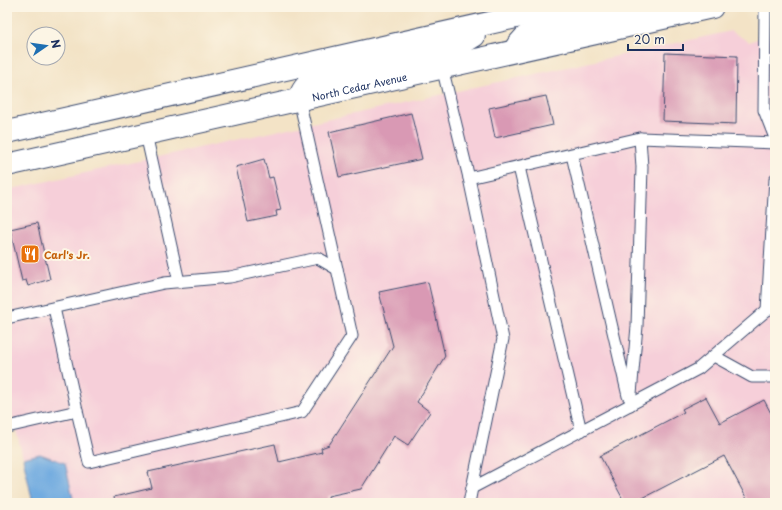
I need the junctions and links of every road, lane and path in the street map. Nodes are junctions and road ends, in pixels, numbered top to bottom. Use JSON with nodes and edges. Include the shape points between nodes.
{"nodes":[{"id":1,"x":560,"y":7,"type":"edge"},
{"id":2,"x":630,"y":7,"type":"edge"},
{"id":3,"x":712,"y":7,"type":"edge"},
{"id":4,"x":765,"y":7,"type":"edge"},
{"id":5,"x":484,"y":24,"type":"junction"},
{"id":6,"x":513,"y":52,"type":"junction"},
{"id":7,"x":442,"y":67,"type":"junction"},
{"id":8,"x":300,"y":99,"type":"junction"},
{"id":9,"x":7,"y":132,"type":"edge"},
{"id":10,"x":146,"y":134,"type":"junction"},
{"id":11,"x":640,"y":138,"type":"junction"},
{"id":12,"x":775,"y":138,"type":"edge"},
{"id":13,"x":775,"y":143,"type":"edge"},
{"id":14,"x":572,"y":155,"type":"junction"},
{"id":15,"x":7,"y":165,"type":"edge"},
{"id":16,"x":518,"y":167,"type":"junction"},
{"id":17,"x":469,"y":178,"type":"junction"},
{"id":18,"x":775,"y":179,"type":"edge"},
{"id":19,"x":337,"y":269,"type":"junction"},
{"id":20,"x":179,"y":282,"type":"junction"},
{"id":21,"x":54,"y":308,"type":"junction"},
{"id":22,"x":771,"y":309,"type":"edge"},
{"id":23,"x":7,"y":318,"type":"edge"},
{"id":24,"x":714,"y":356,"type":"junction"},
{"id":25,"x":775,"y":378,"type":"edge"},
{"id":26,"x":630,"y":405,"type":"junction"},
{"id":27,"x":77,"y":411,"type":"junction"},
{"id":28,"x":7,"y":427,"type":"edge"},
{"id":29,"x":581,"y":431,"type":"junction"},
{"id":30,"x":472,"y":488,"type":"junction"},
{"id":31,"x":469,"y":503,"type":"edge"}],
"edges":[{"from":1,"to":5,"type":"main road"},
{"from":2,"to":6,"type":"main road","via":[[551,25],[525,37]]},
{"from":3,"to":6,"type":"main road","name":"North Cedar Avenue"},
{"from":4,"to":12,"type":"lane","via":[[764,110]]},
{"from":5,"to":8,"type":"main road","via":[[474,36],[461,44],[436,52],[320,76],[308,82],[302,90]]},
{"from":5,"to":9,"type":"main road"},
{"from":6,"to":7,"type":"main road","name":"North Cedar Avenue"},
{"from":7,"to":8,"type":"main road","name":"North Cedar Avenue"},
{"from":7,"to":17,"type":"lane"},
{"from":8,"to":10,"type":"main road","name":"North Cedar Avenue"},
{"from":8,"to":19,"type":"lane"},
{"from":10,"to":15,"type":"main road","name":"North Cedar Avenue"},
{"from":10,"to":20,"type":"lane"},
{"from":11,"to":13,"type":"lane"},
{"from":11,"to":14,"type":"lane"},
{"from":11,"to":26,"type":"lane","via":[[642,167],[637,326]]},
{"from":14,"to":16,"type":"lane"},
{"from":14,"to":26,"type":"lane"},
{"from":16,"to":17,"type":"lane"},
{"from":16,"to":29,"type":"lane"},
{"from":17,"to":30,"type":"lane","via":[[503,339]]},
{"from":18,"to":22,"type":"lane"},
{"from":19,"to":20,"type":"lane","via":[[318,258],[230,277]]},
{"from":19,"to":27,"type":"lane","via":[[352,336],[302,412],[89,462]]},
{"from":20,"to":21,"type":"lane","via":[[164,283]]},
{"from":21,"to":23,"type":"lane"},
{"from":21,"to":27,"type":"lane"},
{"from":22,"to":24,"type":"lane"},
{"from":24,"to":25,"type":"lane","via":[[752,377]]},
{"from":24,"to":26,"type":"lane","via":[[698,369]]},
{"from":26,"to":29,"type":"lane"},
{"from":27,"to":28,"type":"lane"},
{"from":29,"to":30,"type":"lane"},
{"from":30,"to":31,"type":"lane"}]}
